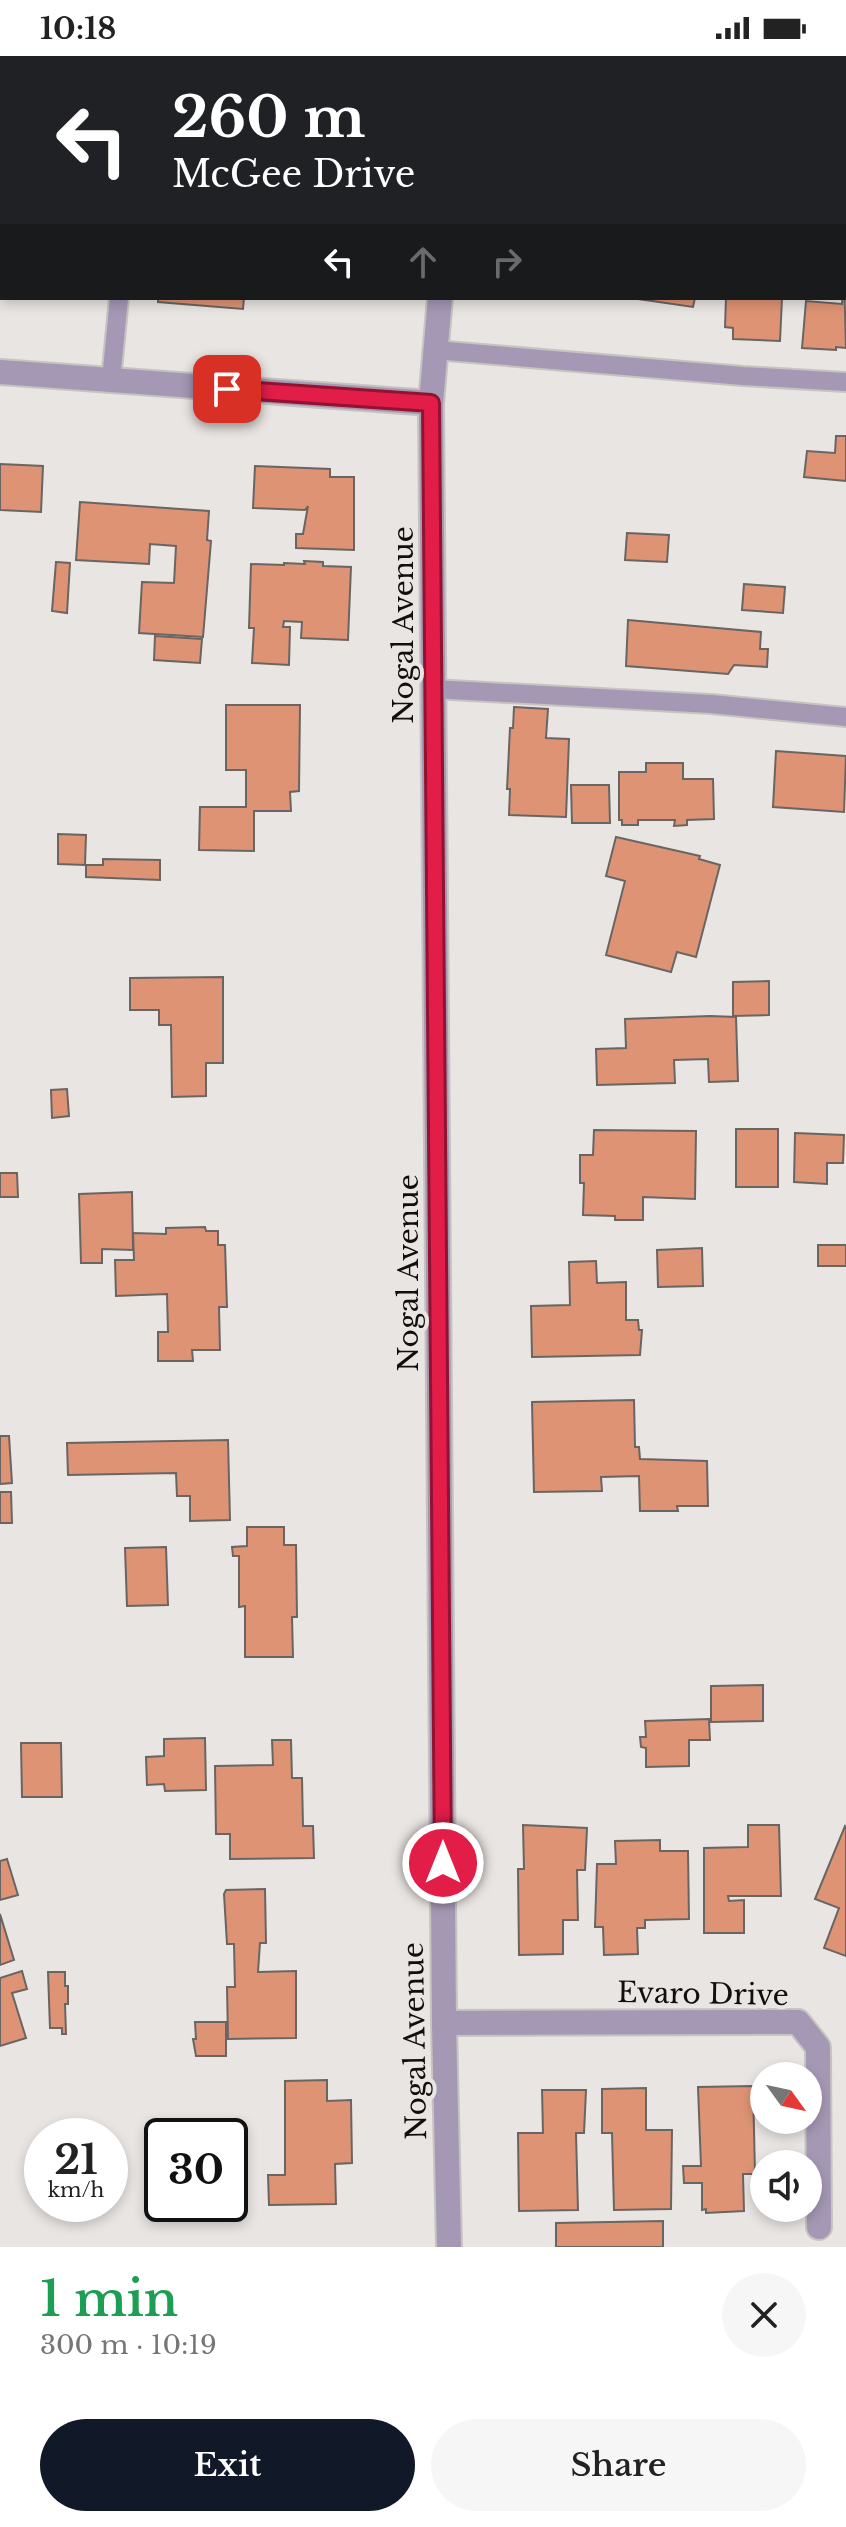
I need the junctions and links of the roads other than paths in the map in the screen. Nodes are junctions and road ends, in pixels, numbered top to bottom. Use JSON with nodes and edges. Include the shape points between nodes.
{"nodes":[{"id":1,"x":119,"y":300,"type":"edge"},
{"id":2,"x":440,"y":300,"type":"edge"},
{"id":3,"x":435,"y":350,"type":"junction"},
{"id":4,"x":0,"y":372,"type":"edge"},
{"id":5,"x":111,"y":380,"type":"junction"},
{"id":6,"x":846,"y":382,"type":"edge"},
{"id":7,"x":431,"y":403,"type":"junction"},
{"id":8,"x":433,"y":689,"type":"junction"},
{"id":9,"x":846,"y":717,"type":"edge"},
{"id":10,"x":444,"y":2023,"type":"junction"},
{"id":11,"x":819,"y":2227,"type":"dead end"},
{"id":12,"x":449,"y":2247,"type":"edge"}],
"edges":[{"from":1,"to":5,"type":"lane"},
{"from":2,"to":3,"type":"street","name":"Nogal Avenue"},
{"from":3,"to":6,"type":"lane"},
{"from":3,"to":7,"type":"street","name":"Nogal Avenue"},
{"from":4,"to":5,"type":"street"},
{"from":5,"to":7,"type":"street"},
{"from":7,"to":8,"type":"street","name":"Nogal Avenue"},
{"from":8,"to":9,"type":"lane"},
{"from":8,"to":10,"type":"street","name":"Nogal Avenue"},
{"from":10,"to":11,"type":"street","name":"Evaro Drive","via":[[798,2022],[818,2047]]},
{"from":10,"to":12,"type":"street","name":"Nogal Avenue"}]}
